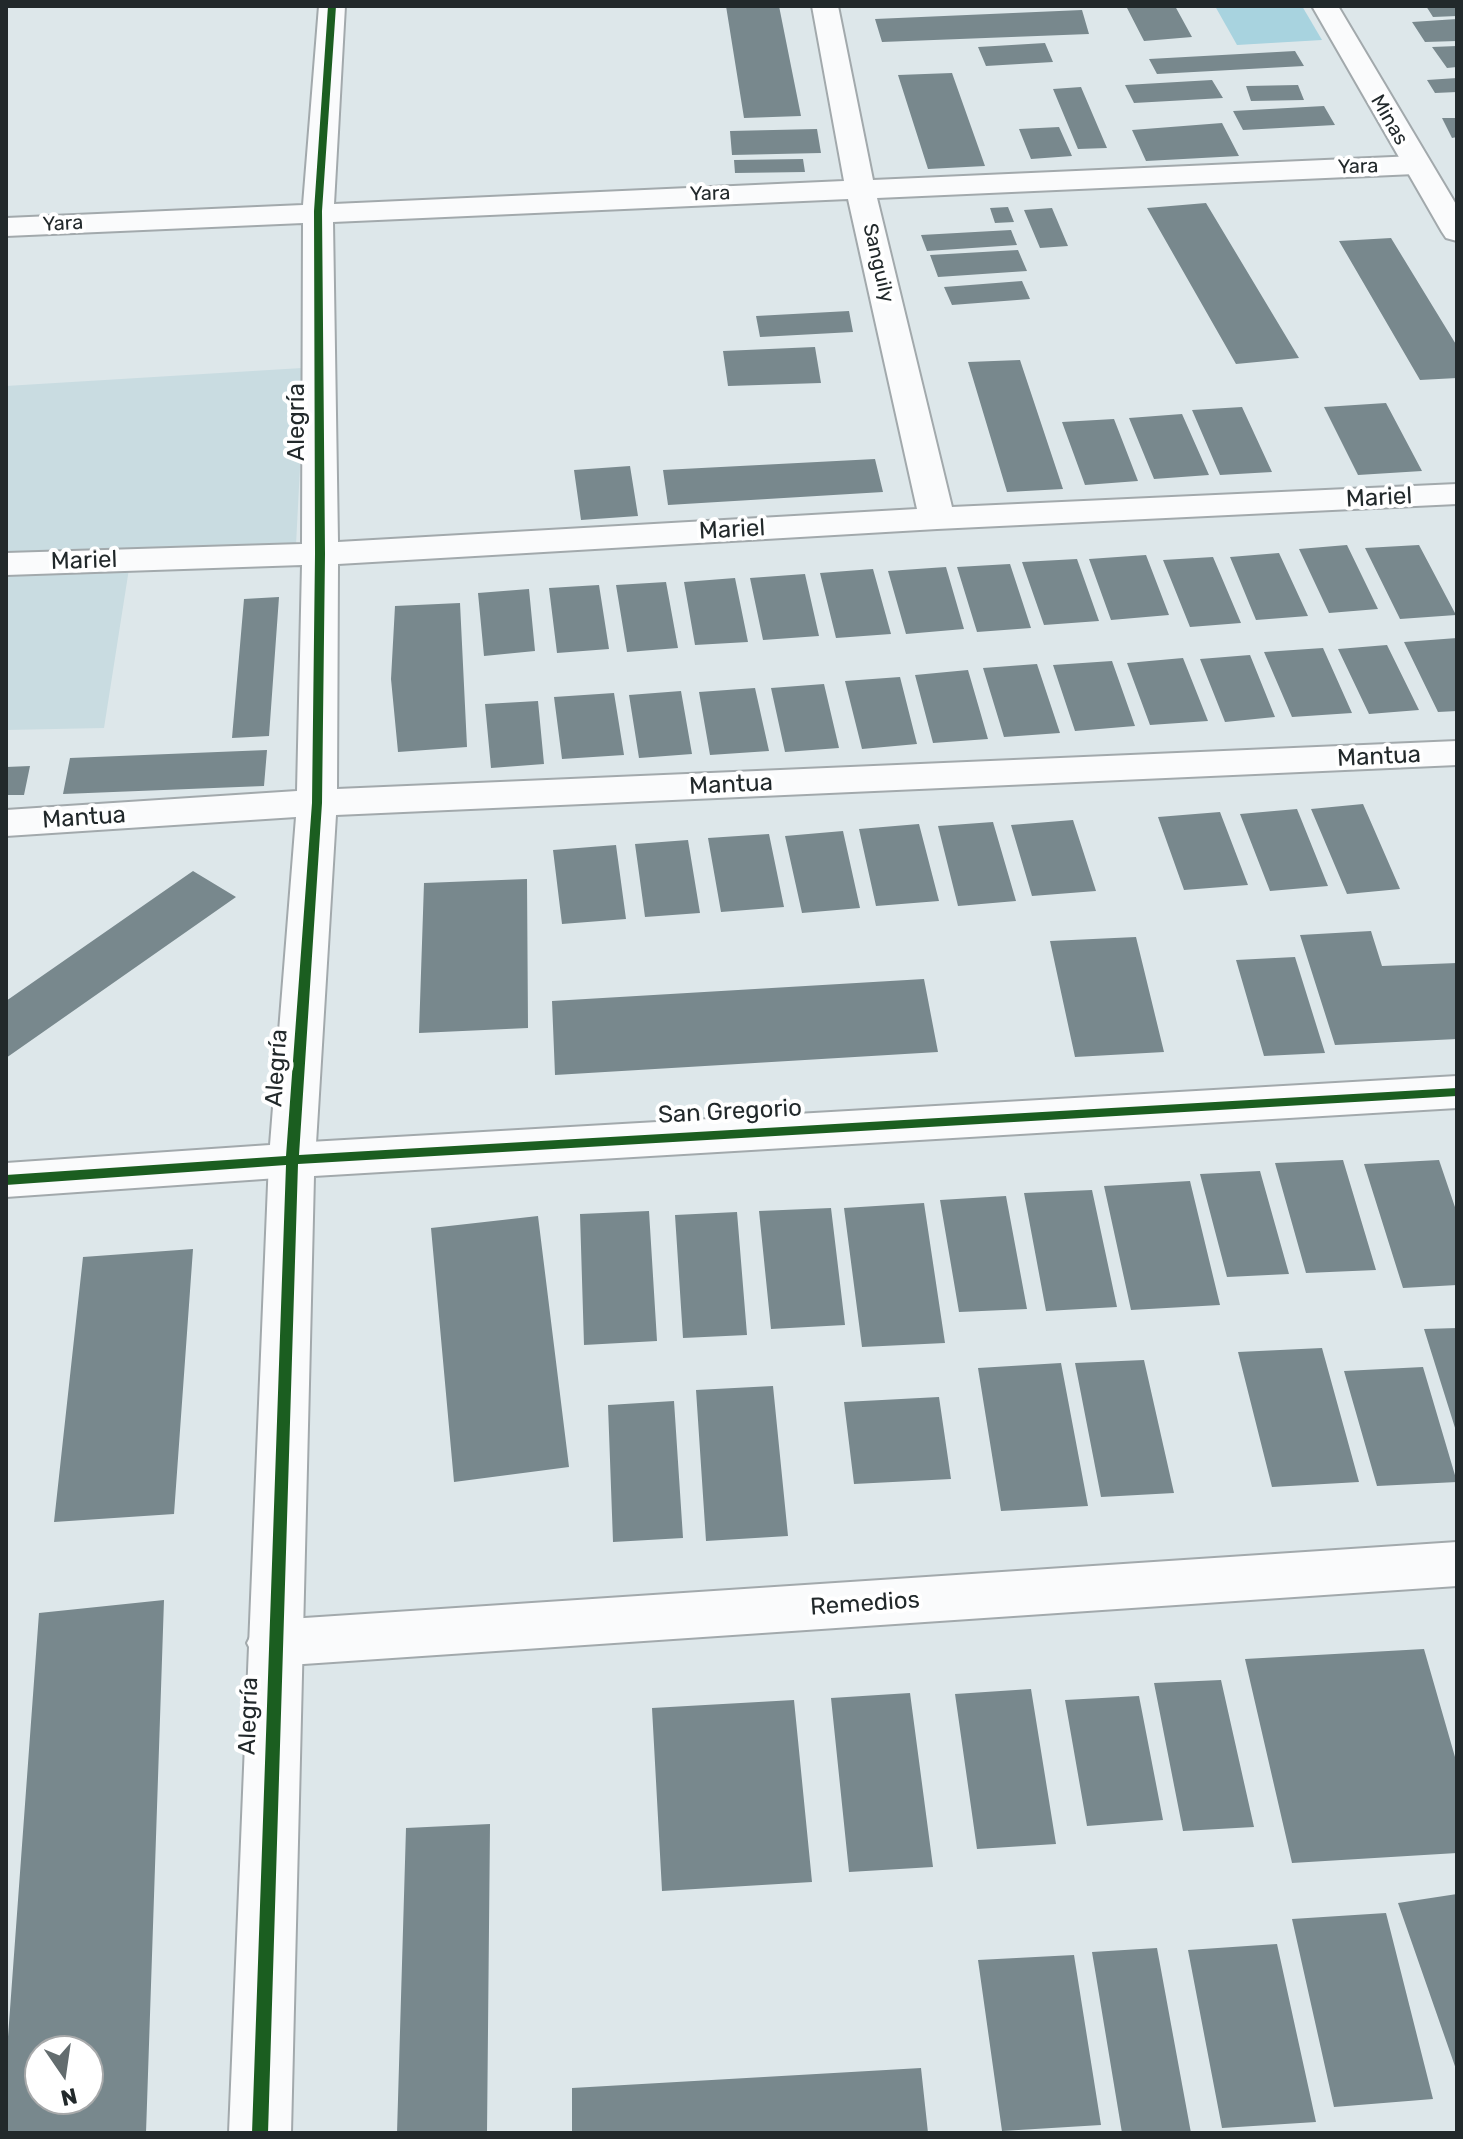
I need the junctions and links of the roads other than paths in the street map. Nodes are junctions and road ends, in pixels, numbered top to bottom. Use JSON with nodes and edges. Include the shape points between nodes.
{"nodes":[{"id":1,"x":332,"y":6,"type":"edge"},
{"id":2,"x":825,"y":6,"type":"edge"},
{"id":3,"x":1325,"y":6,"type":"edge"},
{"id":4,"x":1415,"y":165,"type":"junction"},
{"id":5,"x":860,"y":188,"type":"junction"},
{"id":6,"x":318,"y":211,"type":"junction"},
{"id":7,"x":6,"y":227,"type":"edge"},
{"id":8,"x":1457,"y":232,"type":"edge"},
{"id":9,"x":1457,"y":494,"type":"edge"},
{"id":10,"x":937,"y":518,"type":"junction"},
{"id":11,"x":320,"y":554,"type":"junction"},
{"id":12,"x":6,"y":564,"type":"edge"},
{"id":13,"x":1457,"y":753,"type":"edge"},
{"id":14,"x":317,"y":803,"type":"junction"},
{"id":15,"x":6,"y":823,"type":"edge"},
{"id":16,"x":1457,"y":1092,"type":"edge"},
{"id":17,"x":292,"y":1160,"type":"junction"},
{"id":18,"x":6,"y":1180,"type":"edge"},
{"id":19,"x":1457,"y":1564,"type":"edge"},
{"id":20,"x":274,"y":1643,"type":"junction"},
{"id":21,"x":260,"y":2133,"type":"edge"}],
"edges":[{"from":1,"to":6,"type":"street","name":"Alegría"},
{"from":2,"to":5,"type":"street","name":"Sanguily"},
{"from":3,"to":4,"type":"street","name":"Minas"},
{"from":4,"to":5,"type":"street","name":"Yara"},
{"from":4,"to":8,"type":"street","name":"Minas"},
{"from":5,"to":6,"type":"street","name":"Yara"},
{"from":5,"to":10,"type":"street","name":"Sanguily"},
{"from":6,"to":7,"type":"street","name":"Yara"},
{"from":6,"to":11,"type":"street","name":"Alegría"},
{"from":9,"to":10,"type":"street","name":"Mariel"},
{"from":10,"to":11,"type":"street","name":"Mariel"},
{"from":11,"to":12,"type":"street","name":"Mariel"},
{"from":11,"to":14,"type":"street","name":"Alegría"},
{"from":13,"to":14,"type":"street","name":"Mantua"},
{"from":14,"to":15,"type":"street","name":"Mantua"},
{"from":14,"to":17,"type":"street","name":"Alegría"},
{"from":16,"to":17,"type":"street","name":"San Gregorio"},
{"from":17,"to":18,"type":"street","name":"San Gregorio"},
{"from":17,"to":20,"type":"street","name":"Alegría"},
{"from":19,"to":20,"type":"street","name":"Remedios"},
{"from":20,"to":21,"type":"street","name":"Alegría"}]}
